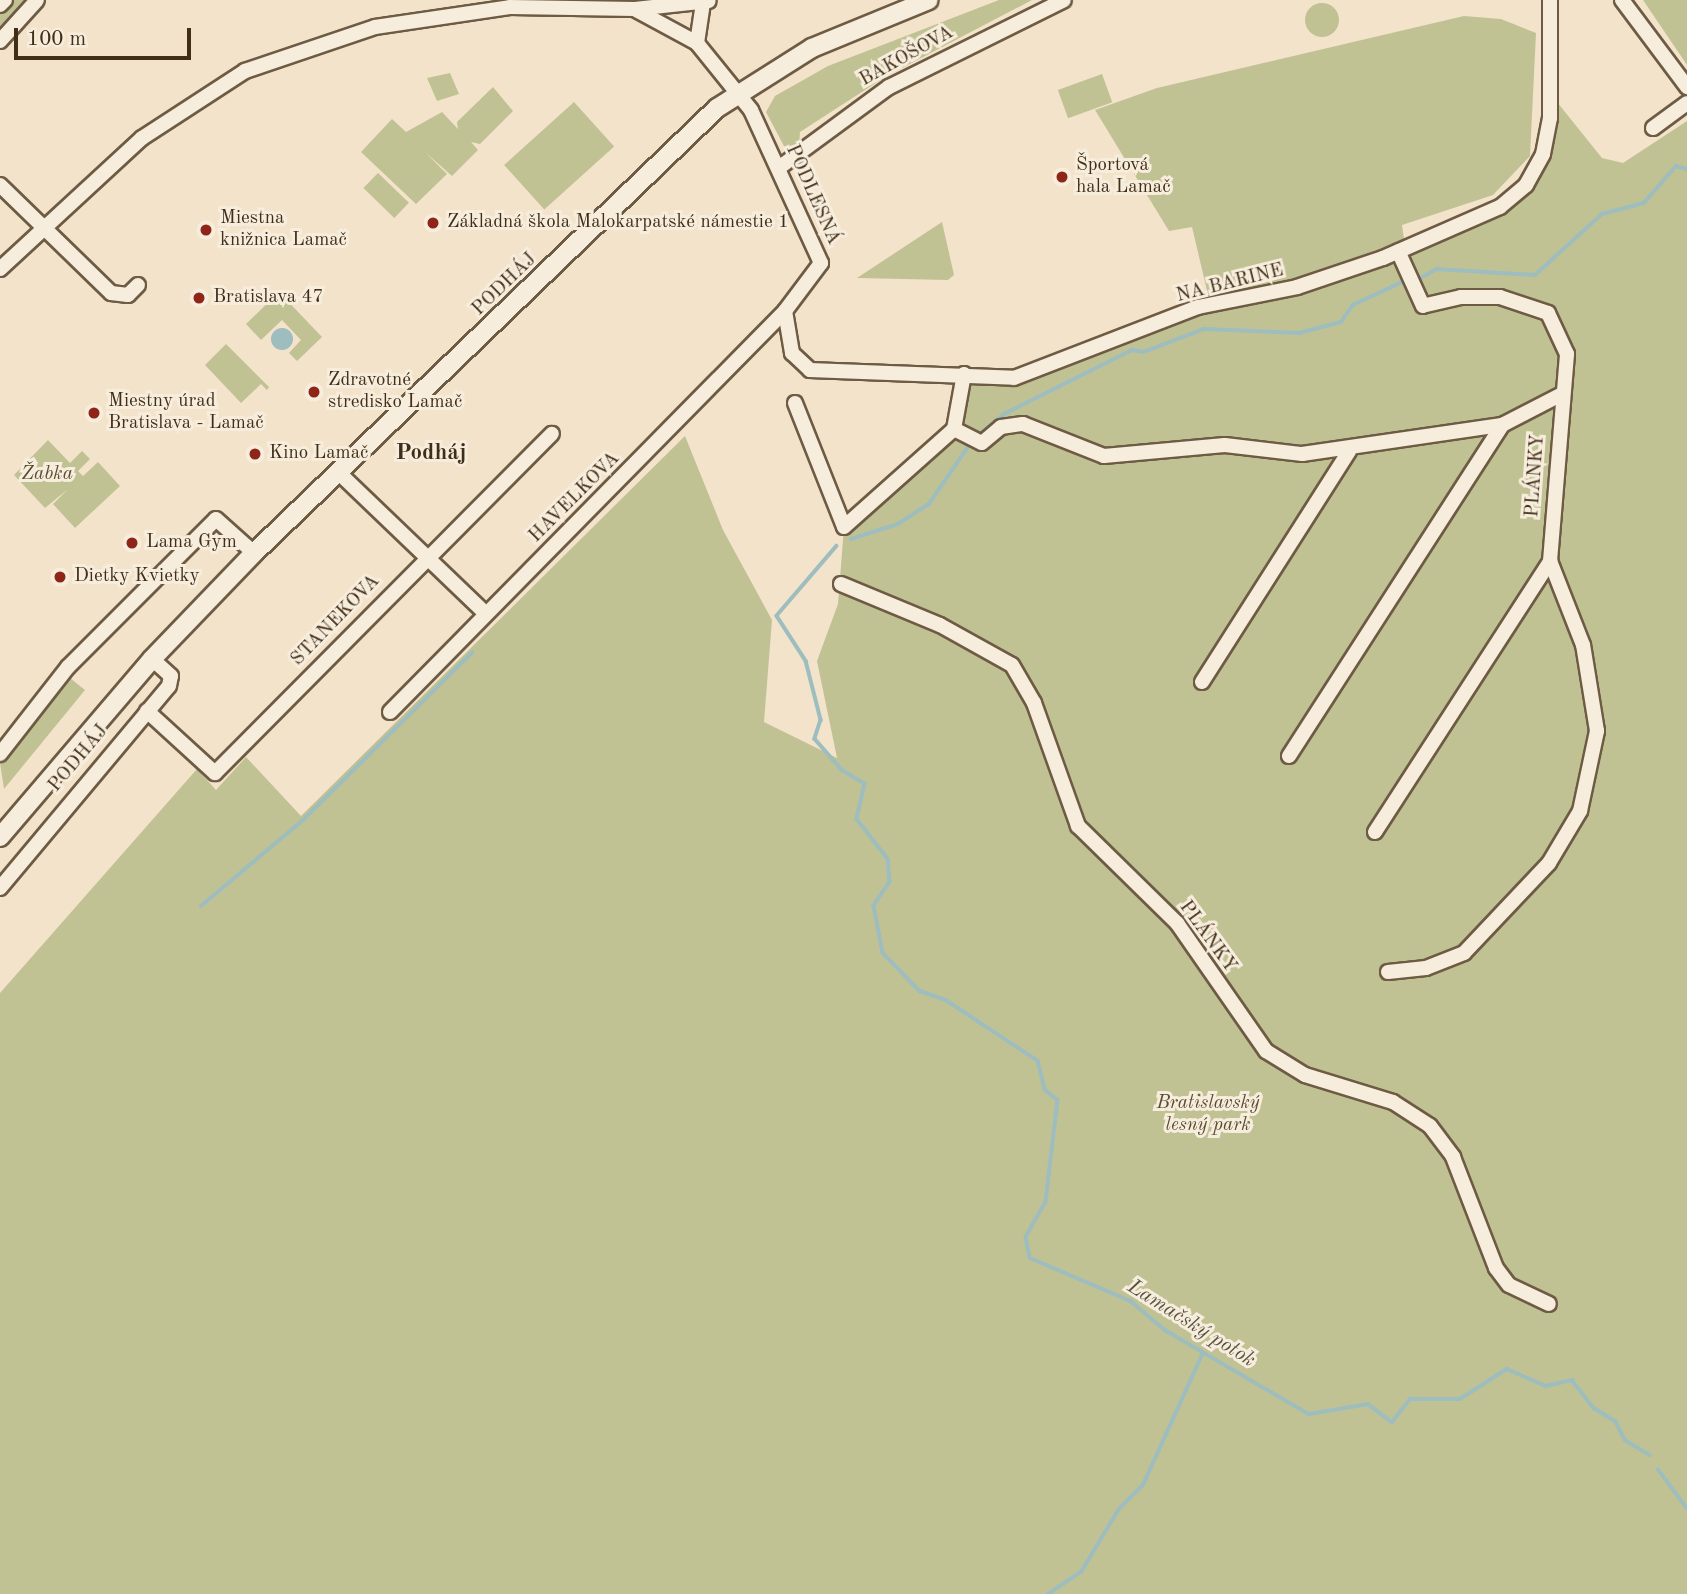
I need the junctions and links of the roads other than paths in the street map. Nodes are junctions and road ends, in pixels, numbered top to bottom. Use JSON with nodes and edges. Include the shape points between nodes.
{"nodes":[{"id":1,"x":5,"y":0,"type":"edge"},
{"id":2,"x":37,"y":0,"type":"edge"},
{"id":3,"x":929,"y":0,"type":"edge"},
{"id":4,"x":1064,"y":0,"type":"edge"},
{"id":5,"x":1550,"y":0,"type":"edge"},
{"id":6,"x":1622,"y":0,"type":"edge"},
{"id":7,"x":708,"y":2,"type":"edge"},
{"id":8,"x":0,"y":5,"type":"edge"},
{"id":9,"x":635,"y":9,"type":"junction"},
{"id":10,"x":0,"y":41,"type":"edge"},
{"id":11,"x":697,"y":43,"type":"junction"},
{"id":12,"x":1687,"y":87,"type":"edge"},
{"id":13,"x":738,"y":91,"type":"junction"},
{"id":14,"x":1687,"y":103,"type":"edge"},
{"id":15,"x":1653,"y":128,"type":"dead end"},
{"id":16,"x":780,"y":167,"type":"junction"},
{"id":17,"x":0,"y":185,"type":"edge"},
{"id":18,"x":42,"y":225,"type":"junction"},
{"id":19,"x":1398,"y":251,"type":"junction"},
{"id":20,"x":0,"y":269,"type":"edge"},
{"id":21,"x":138,"y":285,"type":"dead end"},
{"id":22,"x":785,"y":310,"type":"junction"},
{"id":23,"x":964,"y":374,"type":"junction"},
{"id":24,"x":1562,"y":394,"type":"junction"},
{"id":25,"x":795,"y":403,"type":"dead end"},
{"id":26,"x":1502,"y":425,"type":"junction"},
{"id":27,"x":960,"y":432,"type":"junction"},
{"id":28,"x":552,"y":434,"type":"dead end"},
{"id":29,"x":1349,"y":451,"type":"junction"},
{"id":30,"x":338,"y":472,"type":"junction"},
{"id":31,"x":254,"y":553,"type":"junction"},
{"id":32,"x":424,"y":557,"type":"junction"},
{"id":33,"x":1550,"y":561,"type":"junction"},
{"id":34,"x":841,"y":584,"type":"dead end"},
{"id":35,"x":484,"y":612,"type":"junction"},
{"id":36,"x":152,"y":659,"type":"junction"},
{"id":37,"x":1202,"y":682,"type":"dead end"},
{"id":38,"x":147,"y":711,"type":"junction"},
{"id":39,"x":390,"y":712,"type":"dead end"},
{"id":40,"x":0,"y":754,"type":"edge"},
{"id":41,"x":1289,"y":756,"type":"dead end"},
{"id":42,"x":2,"y":832,"type":"edge"},
{"id":43,"x":1375,"y":832,"type":"dead end"},
{"id":44,"x":0,"y":888,"type":"edge"},
{"id":45,"x":1388,"y":972,"type":"dead end"},
{"id":46,"x":1549,"y":1304,"type":"dead end"}],
"edges":[{"from":1,"to":8,"type":"street"},
{"from":2,"to":10,"type":"street"},
{"from":3,"to":13,"type":"street","name":"PODHÁJ","via":[[831,38]]},
{"from":4,"to":16,"type":"street","name":"BAKOŠOVA","via":[[888,87]]},
{"from":5,"to":19,"type":"street","name":"NA BARINE","via":[[1550,118],[1544,154],[1526,185],[1500,207]]},
{"from":6,"to":12,"type":"street"},
{"from":7,"to":9,"type":"street"},
{"from":7,"to":11,"type":"street"},
{"from":9,"to":11,"type":"street"},
{"from":9,"to":18,"type":"street","via":[[510,7],[375,27],[246,71],[142,138]]},
{"from":11,"to":13,"type":"street","name":"PODLESNÁ"},
{"from":13,"to":16,"type":"street","name":"PODLESNÁ"},
{"from":13,"to":30,"type":"street","name":"PODHÁJ"},
{"from":14,"to":15,"type":"street"},
{"from":16,"to":22,"type":"street","name":"PODLESNÁ","via":[[821,263]]},
{"from":17,"to":18,"type":"street"},
{"from":18,"to":20,"type":"street"},
{"from":18,"to":21,"type":"street","via":[[111,293],[128,295]]},
{"from":19,"to":23,"type":"street","name":"NA BARINE","via":[[1297,287],[1198,307],[1014,377]]},
{"from":19,"to":24,"type":"street","name":"PLÁNKY","via":[[1423,306],[1461,297],[1500,297],[1548,313],[1567,354]]},
{"from":22,"to":23,"type":"street","name":"NA BARINE","via":[[792,353],[803,368]]},
{"from":22,"to":35,"type":"street","name":"HAVELKOVA"},
{"from":23,"to":27,"type":"street"},
{"from":24,"to":26,"type":"street","name":"PLÁNKY"},
{"from":24,"to":33,"type":"street","name":"PLÁNKY"},
{"from":25,"to":27,"type":"street","via":[[844,527]]},
{"from":26,"to":29,"type":"street","name":"PLÁNKY"},
{"from":26,"to":41,"type":"street","name":"PLÁNKY"},
{"from":27,"to":29,"type":"street","name":"PLÁNKY","via":[[981,443],[1001,427],[1023,424],[1104,456],[1225,445],[1302,454]]},
{"from":28,"to":32,"type":"street","name":"STANEKOVA"},
{"from":29,"to":37,"type":"street"},
{"from":30,"to":31,"type":"street","name":"PODHÁJ"},
{"from":30,"to":32,"type":"street"},
{"from":31,"to":36,"type":"street","name":"PODHÁJ"},
{"from":31,"to":40,"type":"street","via":[[216,519],[68,667]]},
{"from":32,"to":35,"type":"street"},
{"from":32,"to":38,"type":"street","name":"STANEKOVA","via":[[215,773]]},
{"from":33,"to":43,"type":"street","name":"PLÁNKY"},
{"from":33,"to":45,"type":"street","name":"PLÁNKY","via":[[1583,645],[1597,731],[1580,811],[1549,863],[1464,953]]},
{"from":34,"to":46,"type":"street","name":"PLÁNKY","via":[[940,625],[1013,665],[1034,703],[1078,826],[1177,923],[1266,1051],[1305,1075],[1393,1102],[1430,1126],[1453,1157],[1496,1268],[1508,1285]]},
{"from":35,"to":39,"type":"street","name":"HAVELKOVA"},
{"from":36,"to":38,"type":"street","name":"PODHÁJ","via":[[171,676]]},
{"from":36,"to":42,"type":"street","name":"PODHÁJ"},
{"from":38,"to":44,"type":"street","name":"PODHÁJ"}]}
